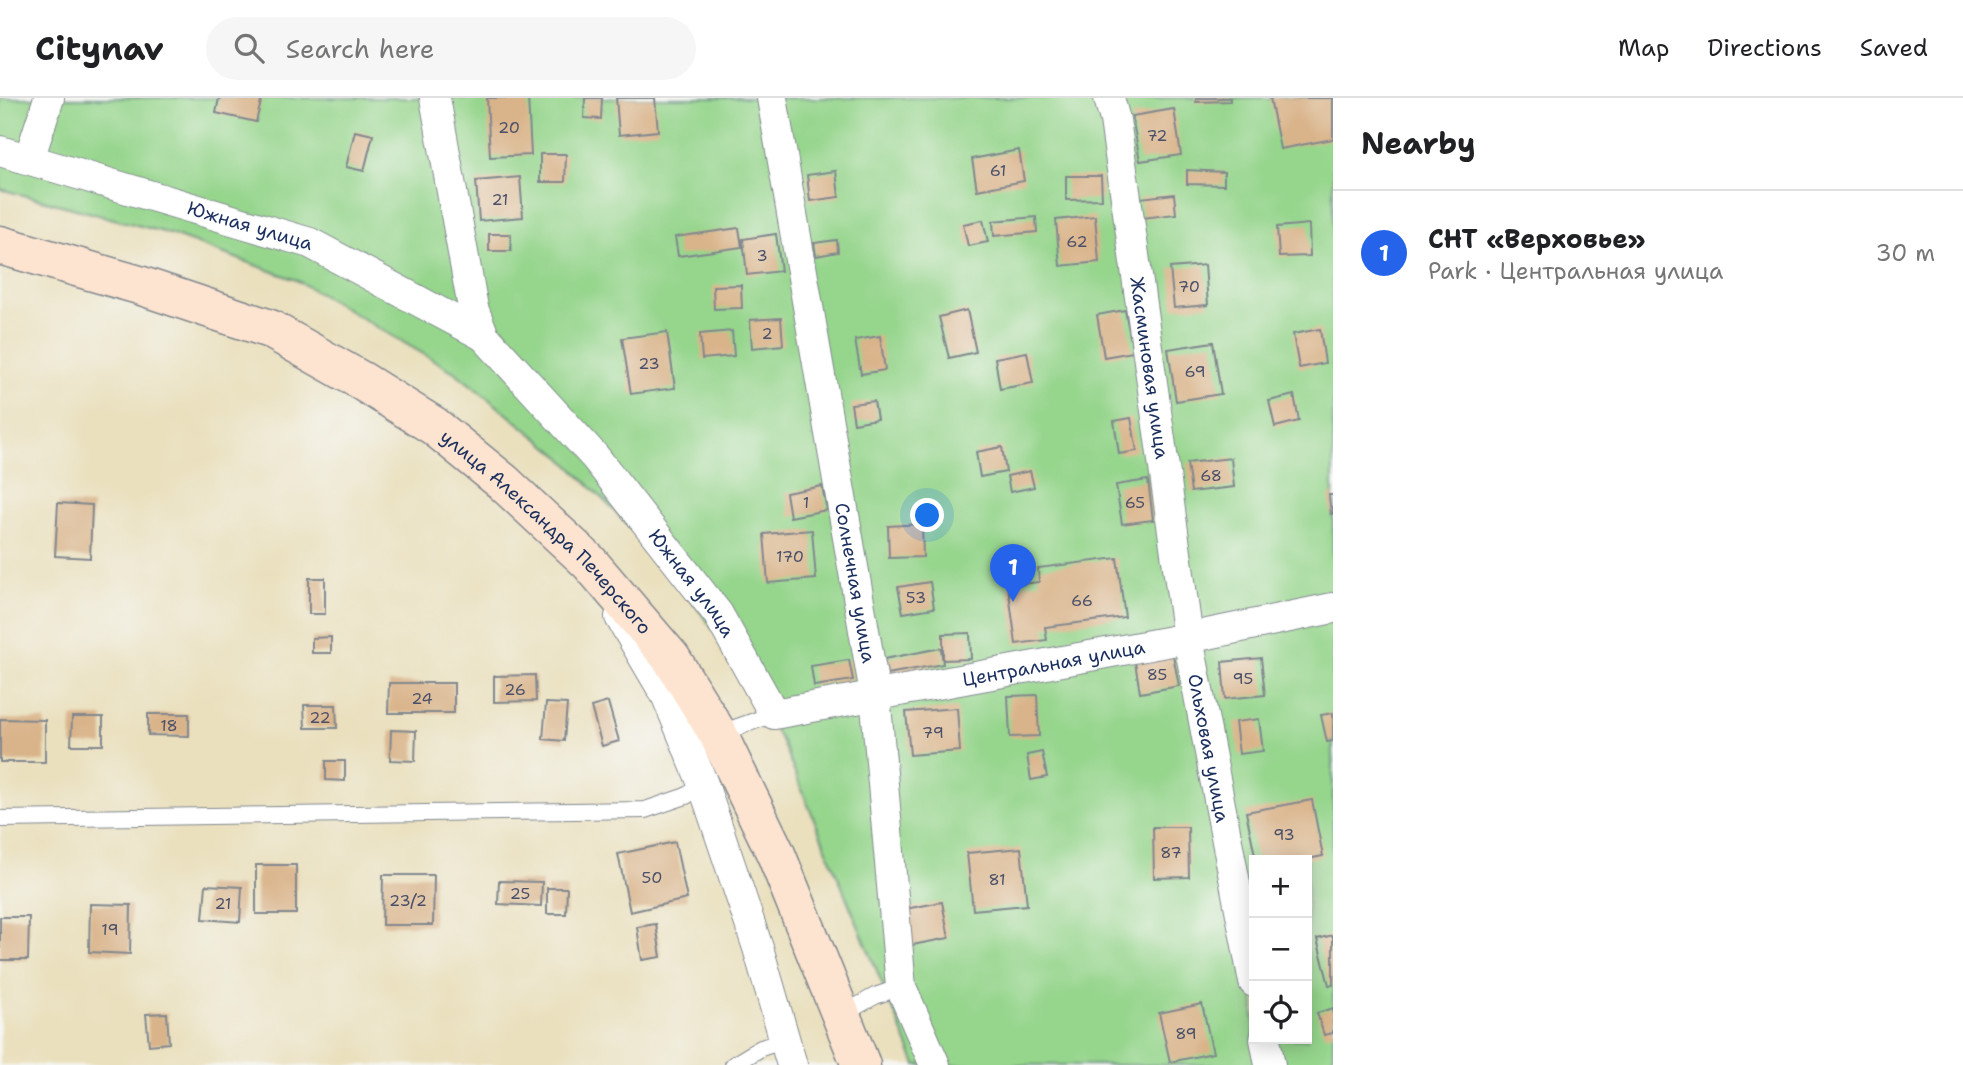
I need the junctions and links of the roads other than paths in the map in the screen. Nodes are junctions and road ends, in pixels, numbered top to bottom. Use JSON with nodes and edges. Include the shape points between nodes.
{"nodes":[{"id":1,"x":49,"y":98,"type":"edge"},
{"id":2,"x":435,"y":98,"type":"edge"},
{"id":3,"x":772,"y":98,"type":"edge"},
{"id":4,"x":1109,"y":98,"type":"edge"},
{"id":5,"x":0,"y":151,"type":"edge"},
{"id":6,"x":29,"y":159,"type":"junction"},
{"id":7,"x":0,"y":245,"type":"edge"},
{"id":8,"x":484,"y":336,"type":"junction"},
{"id":9,"x":589,"y":562,"type":"junction"},
{"id":10,"x":1333,"y":608,"type":"edge"},
{"id":11,"x":1188,"y":638,"type":"junction"},
{"id":12,"x":875,"y":694,"type":"junction"},
{"id":13,"x":774,"y":714,"type":"junction"},
{"id":14,"x":718,"y":734,"type":"junction"},
{"id":15,"x":704,"y":784,"type":"junction"},
{"id":16,"x":0,"y":819,"type":"edge"},
{"id":17,"x":1254,"y":981,"type":"edge"},
{"id":18,"x":901,"y":987,"type":"junction"},
{"id":19,"x":841,"y":1015,"type":"junction"},
{"id":20,"x":1266,"y":1044,"type":"edge"},
{"id":21,"x":788,"y":1053,"type":"edge"},
{"id":22,"x":733,"y":1065,"type":"edge"},
{"id":23,"x":861,"y":1065,"type":"edge"},
{"id":24,"x":935,"y":1065,"type":"edge"},
{"id":25,"x":1270,"y":1065,"type":"edge"}],
"edges":[{"from":1,"to":6,"type":"street"},
{"from":2,"to":8,"type":"street","name":"Южная улица","via":[[474,309]]},
{"from":3,"to":12,"type":"street","name":"Солнечная улица"},
{"from":4,"to":11,"type":"street","name":"Жасминовая улица"},
{"from":5,"to":6,"type":"street","name":"Южная улица"},
{"from":6,"to":8,"type":"street","name":"Южная улица","via":[[310,243]]},
{"from":7,"to":9,"type":"main road","name":"улица Александра Печерского","via":[[270,329],[433,426],[503,482]]},
{"from":8,"to":13,"type":"street","name":"Южная улица","via":[[595,457],[718,614]]},
{"from":9,"to":14,"type":"main road","name":"улица Александра Печерского","via":[[671,658]]},
{"from":9,"to":15,"type":"street","via":[[667,697]]},
{"from":10,"to":11,"type":"street","name":"Центральная улица"},
{"from":11,"to":12,"type":"street","name":"Центральная улица"},
{"from":11,"to":17,"type":"street","name":"Ольховая улица"},
{"from":12,"to":13,"type":"street","name":"Центральная улица"},
{"from":12,"to":18,"type":"street","name":"Солнечная улица"},
{"from":13,"to":14,"type":"lane"},
{"from":14,"to":19,"type":"main road","name":"улица Александра Печерского","via":[[776,854]]},
{"from":15,"to":16,"type":"lane","via":[[686,796],[645,810]]},
{"from":15,"to":21,"type":"street"},
{"from":18,"to":19,"type":"lane"},
{"from":18,"to":24,"type":"street","name":"Солнечная улица"},
{"from":19,"to":23,"type":"main road","name":"улица Александра Печерского"},
{"from":20,"to":25,"type":"street"},
{"from":21,"to":22,"type":"lane","via":[[761,1048]]}]}
